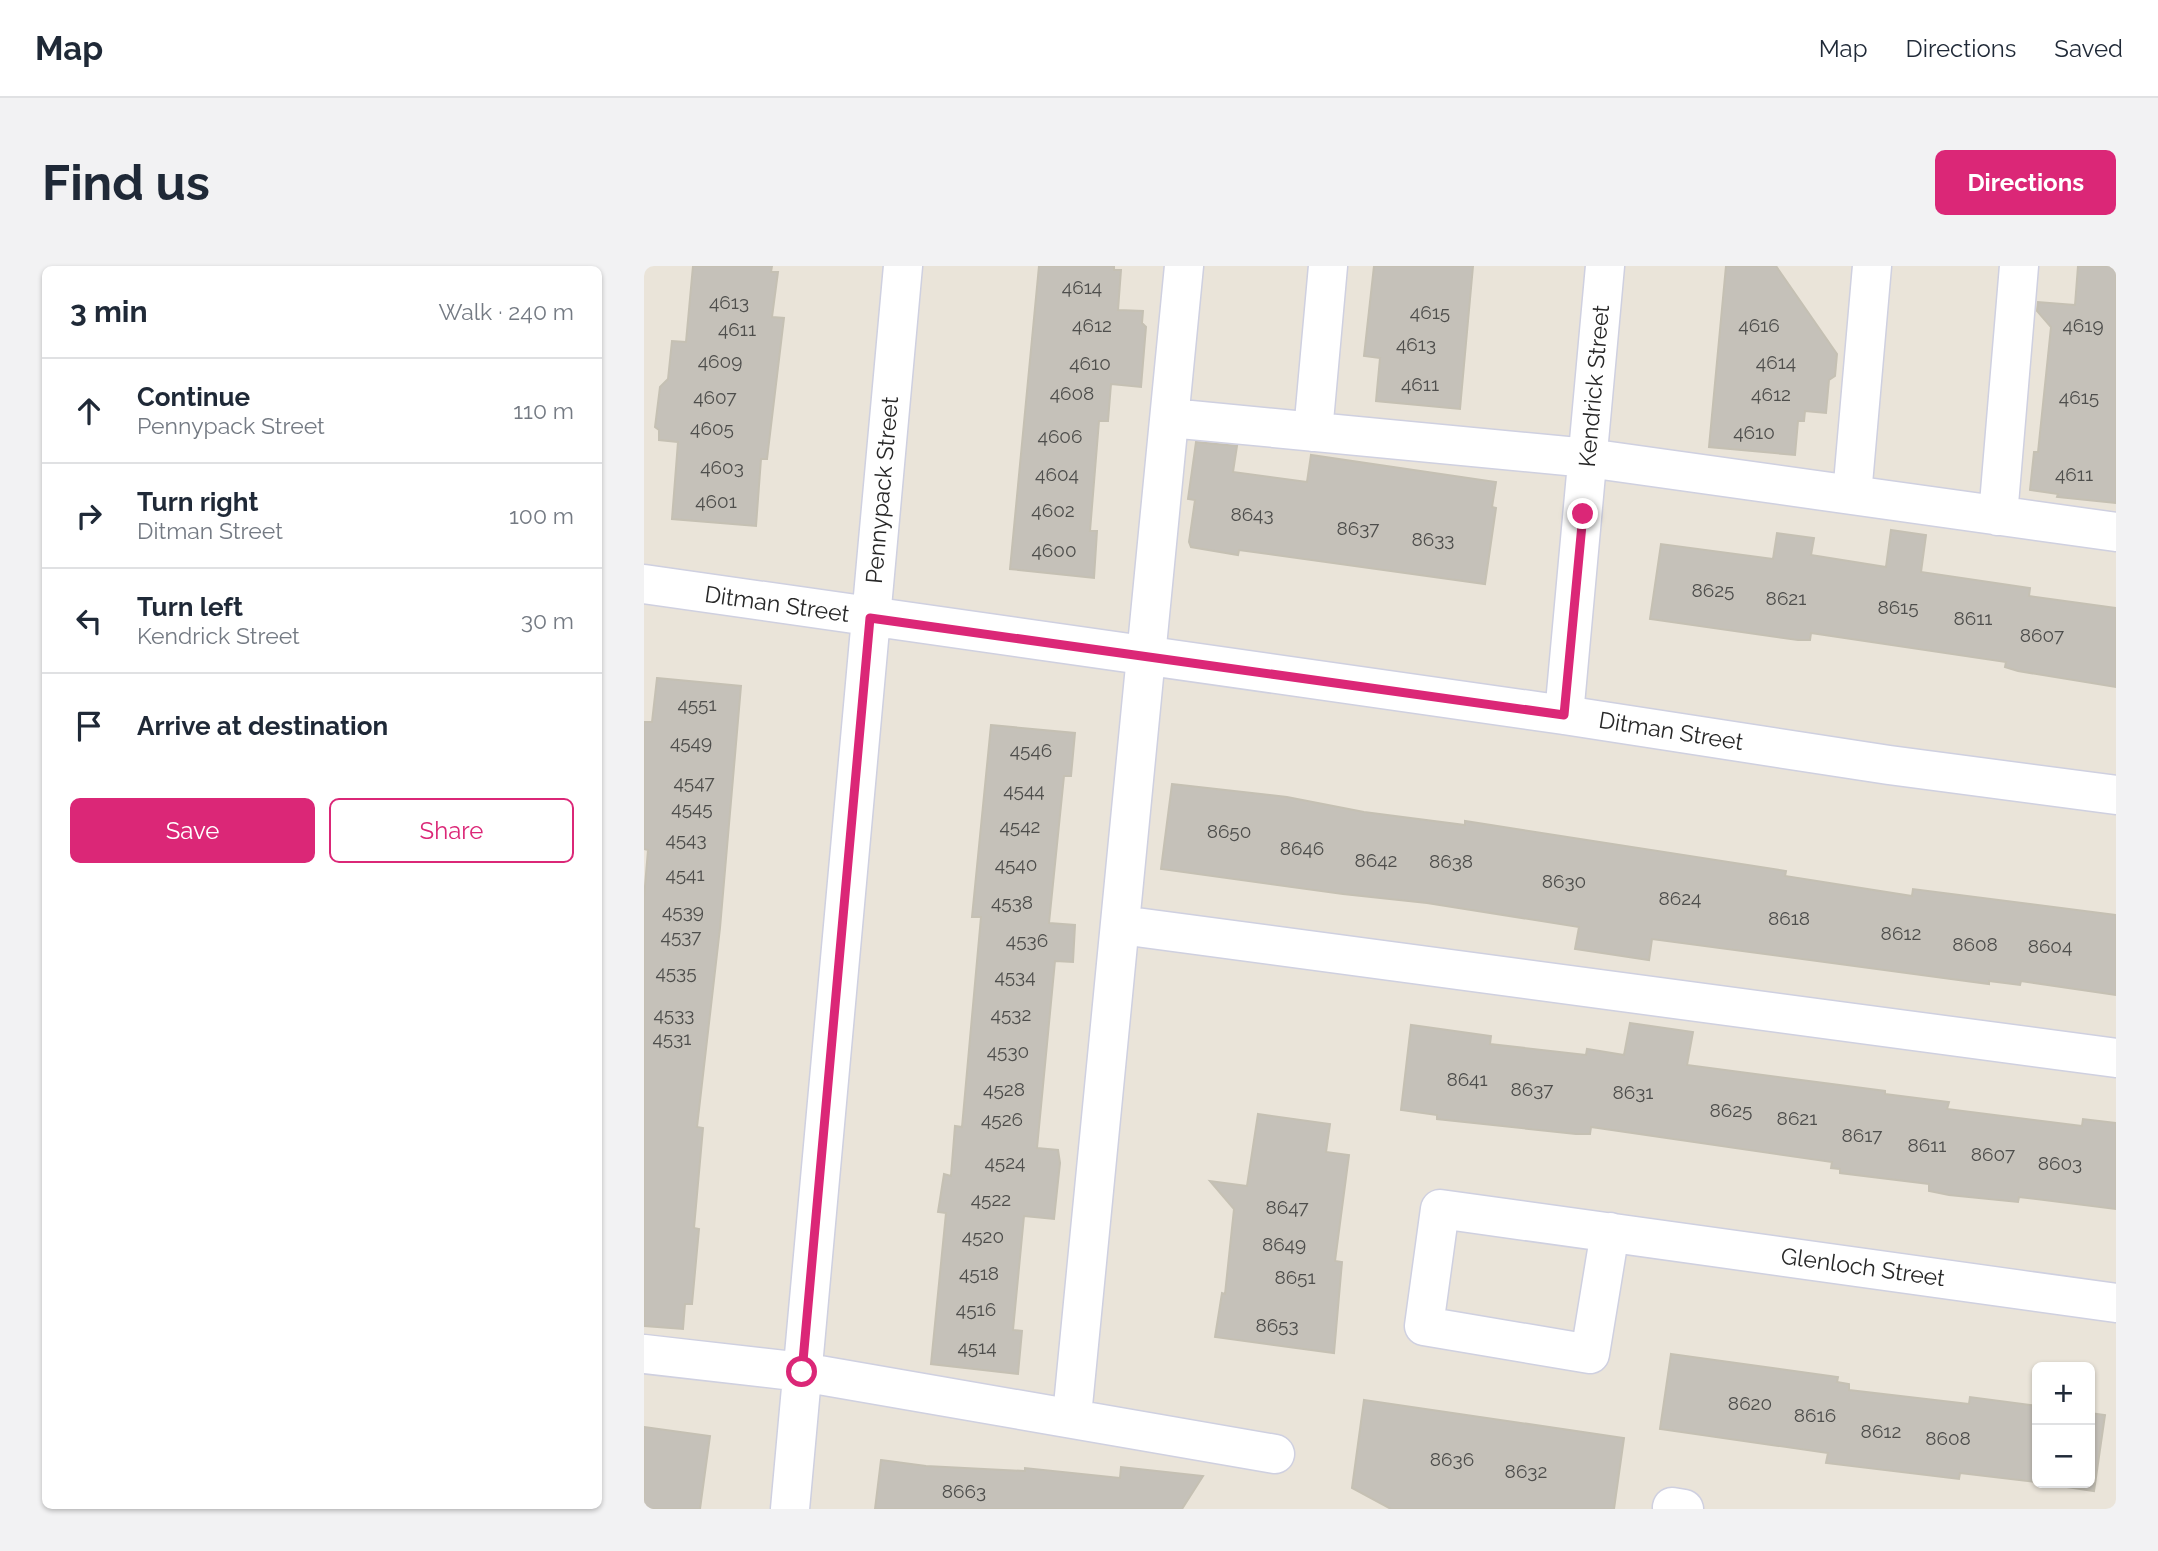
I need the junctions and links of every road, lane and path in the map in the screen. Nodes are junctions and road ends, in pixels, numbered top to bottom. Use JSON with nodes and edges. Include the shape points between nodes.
{"nodes":[{"id":1,"x":903,"y":266,"type":"edge"},
{"id":2,"x":1184,"y":266,"type":"edge"},
{"id":3,"x":1328,"y":266,"type":"edge"},
{"id":4,"x":1605,"y":266,"type":"edge"},
{"id":5,"x":1872,"y":266,"type":"edge"},
{"id":6,"x":2019,"y":266,"type":"edge"},
{"id":7,"x":1170,"y":418,"type":"junction"},
{"id":8,"x":1313,"y":432,"type":"junction"},
{"id":9,"x":1588,"y":458,"type":"junction"},
{"id":10,"x":1852,"y":495,"type":"junction"},
{"id":11,"x":1998,"y":516,"type":"junction"},
{"id":12,"x":2116,"y":532,"type":"edge"},
{"id":13,"x":644,"y":584,"type":"edge"},
{"id":14,"x":870,"y":618,"type":"junction"},
{"id":15,"x":1146,"y":656,"type":"junction"},
{"id":16,"x":1564,"y":715,"type":"junction"},
{"id":17,"x":2116,"y":795,"type":"edge"},
{"id":18,"x":1121,"y":925,"type":"junction"},
{"id":19,"x":2116,"y":1058,"type":"edge"},
{"id":20,"x":1610,"y":1232,"type":"junction"},
{"id":21,"x":2116,"y":1303,"type":"edge"},
{"id":22,"x":644,"y":1354,"type":"edge"},
{"id":23,"x":802,"y":1372,"type":"junction"},
{"id":24,"x":1072,"y":1416,"type":"junction"},
{"id":25,"x":1275,"y":1454,"type":"dead end"},
{"id":26,"x":790,"y":1509,"type":"edge"}],
"edges":[{"from":1,"to":14,"type":"street","name":"Pennypack Street"},
{"from":2,"to":7,"type":"street"},
{"from":3,"to":8,"type":"street"},
{"from":4,"to":9,"type":"street","name":"Kendrick Street"},
{"from":5,"to":10,"type":"street"},
{"from":6,"to":11,"type":"street"},
{"from":7,"to":8,"type":"street"},
{"from":7,"to":15,"type":"street"},
{"from":8,"to":9,"type":"street"},
{"from":9,"to":10,"type":"street"},
{"from":9,"to":16,"type":"street","name":"Kendrick Street"},
{"from":10,"to":11,"type":"street"},
{"from":11,"to":12,"type":"street"},
{"from":13,"to":14,"type":"street","name":"Ditman Street"},
{"from":14,"to":15,"type":"street","name":"Ditman Street"},
{"from":14,"to":23,"type":"street","name":"Pennypack Street"},
{"from":15,"to":16,"type":"street","name":"Ditman Street"},
{"from":15,"to":18,"type":"street"},
{"from":16,"to":17,"type":"street","name":"Ditman Street"},
{"from":18,"to":19,"type":"street"},
{"from":18,"to":24,"type":"street"},
{"from":20,"to":20,"type":"street","name":"Glenloch Street","via":[[1440,1209],[1424,1326],[1590,1354]]},
{"from":20,"to":21,"type":"street","name":"Glenloch Street"},
{"from":22,"to":23,"type":"street"},
{"from":23,"to":24,"type":"street"},
{"from":23,"to":26,"type":"street","name":"Pennypack Street"},
{"from":24,"to":25,"type":"street"}]}
